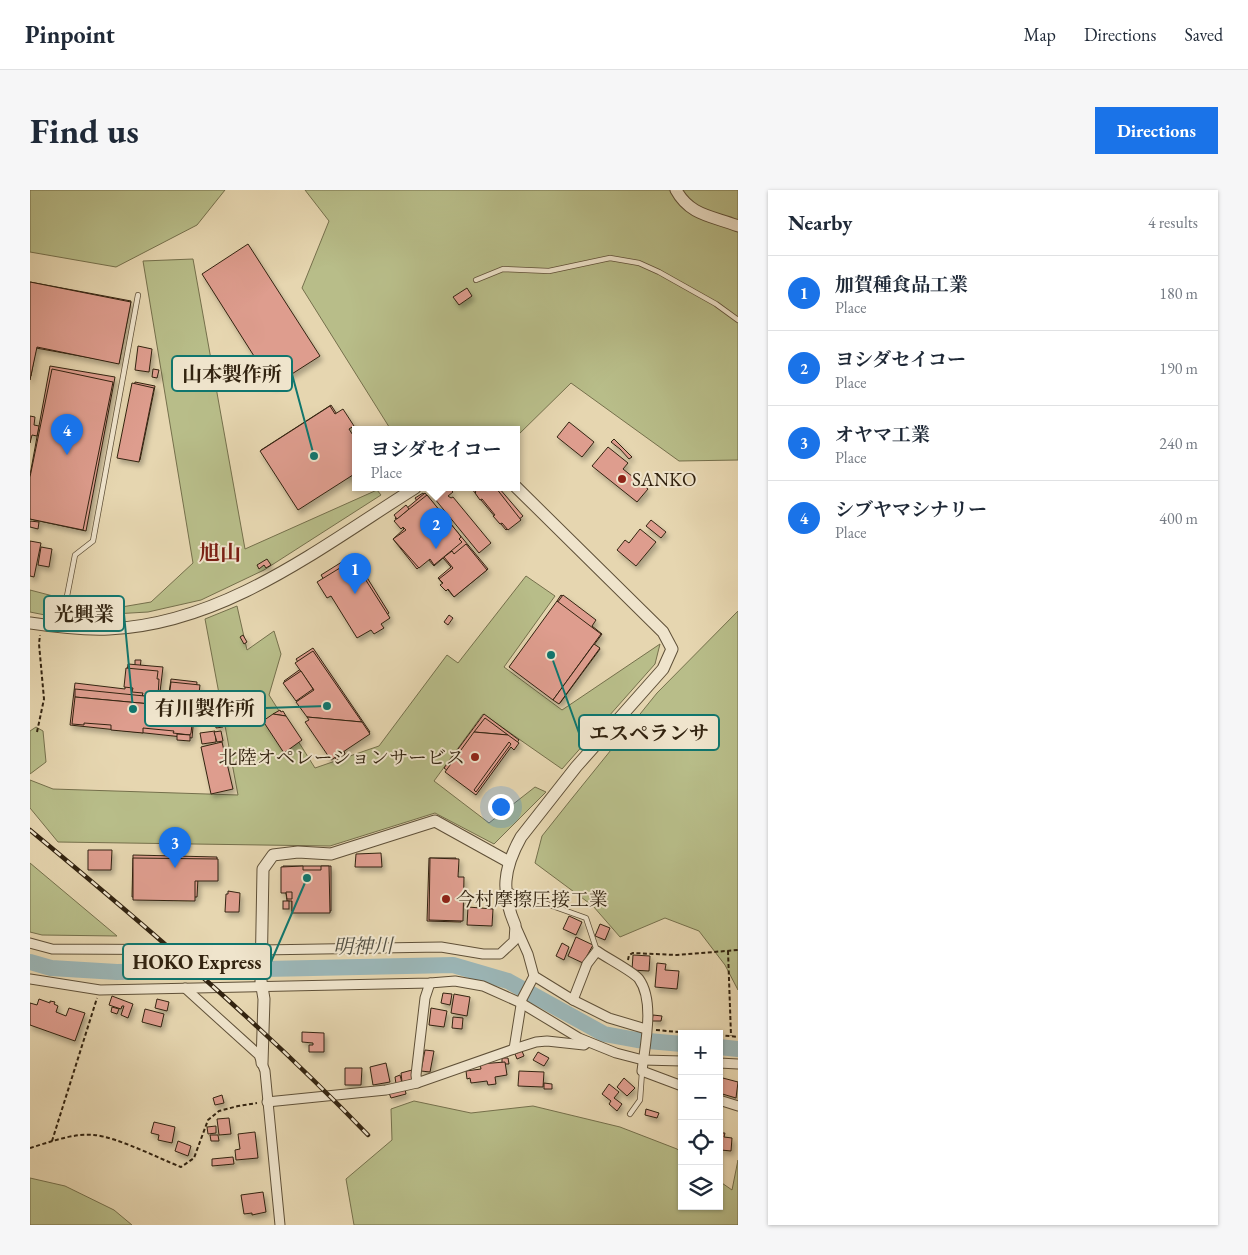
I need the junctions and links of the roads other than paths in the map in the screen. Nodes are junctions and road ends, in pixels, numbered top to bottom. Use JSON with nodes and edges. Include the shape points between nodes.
{"nodes":[{"id":1,"x":676,"y":190,"type":"edge"},
{"id":2,"x":738,"y":226,"type":"edge"},
{"id":3,"x":476,"y":280,"type":"dead end"},
{"id":4,"x":138,"y":295,"type":"dead end"},
{"id":5,"x":738,"y":320,"type":"edge"},
{"id":6,"x":410,"y":491,"type":"edge"},
{"id":7,"x":520,"y":491,"type":"edge"},
{"id":8,"x":36,"y":624,"type":"edge"},
{"id":9,"x":61,"y":628,"type":"junction"},
{"id":10,"x":509,"y":862,"type":"junction"},
{"id":11,"x":505,"y":889,"type":"junction"},
{"id":12,"x":515,"y":925,"type":"junction"},
{"id":13,"x":30,"y":942,"type":"edge"},
{"id":14,"x":597,"y":951,"type":"junction"},
{"id":15,"x":261,"y":954,"type":"junction"},
{"id":16,"x":534,"y":976,"type":"junction"},
{"id":17,"x":30,"y":979,"type":"edge"},
{"id":18,"x":430,"y":983,"type":"junction"},
{"id":19,"x":262,"y":984,"type":"junction"},
{"id":20,"x":185,"y":988,"type":"junction"},
{"id":21,"x":573,"y":1000,"type":"junction"},
{"id":22,"x":521,"y":1001,"type":"junction"},
{"id":23,"x":646,"y":1032,"type":"junction"},
{"id":24,"x":588,"y":1042,"type":"junction"},
{"id":25,"x":514,"y":1049,"type":"junction"},
{"id":26,"x":644,"y":1056,"type":"junction"},
{"id":27,"x":678,"y":1061,"type":"edge"},
{"id":28,"x":262,"y":1063,"type":"junction"},
{"id":29,"x":723,"y":1063,"type":"edge"},
{"id":30,"x":738,"y":1064,"type":"edge"},
{"id":31,"x":642,"y":1071,"type":"junction"},
{"id":32,"x":417,"y":1083,"type":"junction"},
{"id":33,"x":678,"y":1084,"type":"edge"},
{"id":34,"x":723,"y":1101,"type":"edge"},
{"id":35,"x":267,"y":1102,"type":"junction"},
{"id":36,"x":738,"y":1106,"type":"edge"},
{"id":37,"x":630,"y":1114,"type":"dead end"},
{"id":38,"x":280,"y":1225,"type":"edge"}],
"edges":[{"from":1,"to":2,"type":"street","via":[[682,202],[690,208]]},
{"from":3,"to":5,"type":"lane","via":[[503,269],[549,271],[610,258],[639,263],[716,304]]},
{"from":4,"to":9,"type":"lane","via":[[94,541],[75,555]]},
{"from":6,"to":9,"type":"street","via":[[266,582],[222,603],[154,623],[110,629]]},
{"from":7,"to":10,"type":"street","via":[[664,632],[672,649],[663,669],[576,767],[527,830]]},
{"from":8,"to":9,"type":"street"},
{"from":10,"to":11,"type":"street"},
{"from":10,"to":15,"type":"street","via":[[435,820],[331,854],[298,852],[273,856],[263,869]]},
{"from":11,"to":12,"type":"street"},
{"from":11,"to":14,"type":"lane","via":[[586,918]]},
{"from":12,"to":15,"type":"street","via":[[514,941],[500,954],[441,947]]},
{"from":12,"to":16,"type":"street"},
{"from":13,"to":15,"type":"street","via":[[52,949]]},
{"from":14,"to":21,"type":"street","via":[[587,964]]},
{"from":14,"to":23,"type":"street","via":[[638,978],[647,1000]]},
{"from":15,"to":19,"type":"street"},
{"from":16,"to":21,"type":"street"},
{"from":16,"to":22,"type":"street"},
{"from":17,"to":20,"type":"street","via":[[100,990]]},
{"from":18,"to":19,"type":"street"},
{"from":18,"to":22,"type":"street","via":[[455,981],[483,986]]},
{"from":18,"to":32,"type":"street","via":[[425,998]]},
{"from":19,"to":20,"type":"street"},
{"from":19,"to":28,"type":"street"},
{"from":20,"to":28,"type":"street","via":[[259,1055]]},
{"from":21,"to":23,"type":"street"},
{"from":22,"to":24,"type":"street"},
{"from":22,"to":25,"type":"street"},
{"from":23,"to":26,"type":"street"},
{"from":24,"to":25,"type":"street","via":[[584,1045],[536,1042]]},
{"from":24,"to":26,"type":"street","via":[[616,1053]]},
{"from":25,"to":32,"type":"street"},
{"from":26,"to":27,"type":"street"},
{"from":26,"to":31,"type":"street"},
{"from":28,"to":35,"type":"street"},
{"from":29,"to":30,"type":"street"},
{"from":31,"to":33,"type":"street"},
{"from":31,"to":37,"type":"lane","via":[[640,1100]]},
{"from":32,"to":35,"type":"street","via":[[386,1090]]},
{"from":34,"to":36,"type":"street"},
{"from":35,"to":38,"type":"street"}]}
